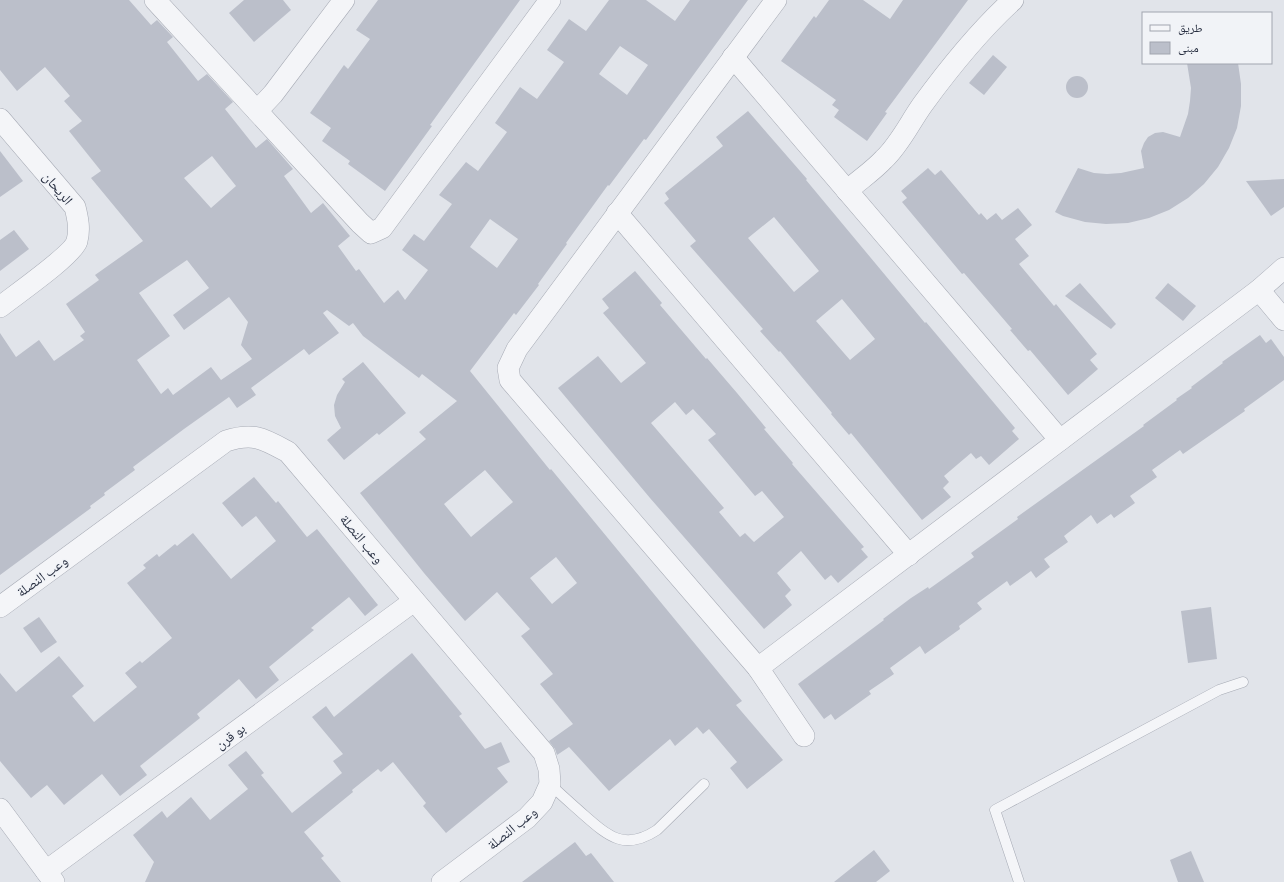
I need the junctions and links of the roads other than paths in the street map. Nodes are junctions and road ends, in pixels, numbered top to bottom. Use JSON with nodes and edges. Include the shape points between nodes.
{"nodes":[{"id":1,"x":156,"y":0,"type":"edge"},
{"id":2,"x":344,"y":0,"type":"edge"},
{"id":3,"x":550,"y":0,"type":"edge"},
{"id":4,"x":776,"y":0,"type":"edge"},
{"id":5,"x":1013,"y":0,"type":"edge"},
{"id":6,"x":733,"y":57,"type":"junction"},
{"id":7,"x":257,"y":111,"type":"junction"},
{"id":8,"x":0,"y":119,"type":"edge"},
{"id":9,"x":847,"y":191,"type":"junction"},
{"id":10,"x":617,"y":213,"type":"junction"},
{"id":11,"x":1284,"y":268,"type":"edge"},
{"id":12,"x":1259,"y":290,"type":"junction"},
{"id":13,"x":0,"y":307,"type":"edge"},
{"id":14,"x":1284,"y":320,"type":"edge"},
{"id":15,"x":1060,"y":440,"type":"junction"},
{"id":16,"x":909,"y":554,"type":"junction"},
{"id":17,"x":414,"y":601,"type":"junction"},
{"id":18,"x":0,"y":606,"type":"edge"},
{"id":19,"x":758,"y":668,"type":"junction"},
{"id":20,"x":1243,"y":682,"type":"dead end"},
{"id":21,"x":804,"y":736,"type":"dead end"},
{"id":22,"x":550,"y":784,"type":"junction"},
{"id":23,"x":704,"y":784,"type":"dead end"},
{"id":24,"x":0,"y":809,"type":"edge"},
{"id":25,"x":50,"y":877,"type":"edge"},
{"id":26,"x":442,"y":882,"type":"edge"},
{"id":27,"x":1019,"y":882,"type":"edge"}],
"edges":[{"from":1,"to":7,"type":"street"},
{"from":2,"to":7,"type":"street","via":[[273,94]]},
{"from":3,"to":7,"type":"street","via":[[382,228],[371,233]]},
{"from":4,"to":6,"type":"street"},
{"from":5,"to":9,"type":"street","via":[[957,59],[885,159]]},
{"from":6,"to":9,"type":"street"},
{"from":6,"to":10,"type":"street"},
{"from":8,"to":13,"type":"street","name":"الريحان","via":[[75,207],[79,224],[77,242],[61,260]]},
{"from":9,"to":15,"type":"street"},
{"from":10,"to":16,"type":"street"},
{"from":10,"to":19,"type":"street","via":[[517,349],[508,368],[510,380]]},
{"from":11,"to":12,"type":"street"},
{"from":12,"to":14,"type":"street"},
{"from":12,"to":15,"type":"street"},
{"from":15,"to":16,"type":"street"},
{"from":16,"to":19,"type":"street"},
{"from":17,"to":18,"type":"street","name":"وعب النصلة","via":[[288,452],[257,437],[240,437],[226,441]]},
{"from":17,"to":22,"type":"street","name":"وعب النصلة","via":[[544,753]]},
{"from":17,"to":25,"type":"street","name":"بو قرن"},
{"from":19,"to":21,"type":"street"},
{"from":20,"to":27,"type":"lane","via":[[1219,690],[995,810]]},
{"from":22,"to":23,"type":"lane","via":[[604,833],[620,840],[644,837],[657,830]]},
{"from":22,"to":26,"type":"street","name":"وعب النصلة","via":[[542,802],[527,818]]},
{"from":24,"to":25,"type":"street"}]}
